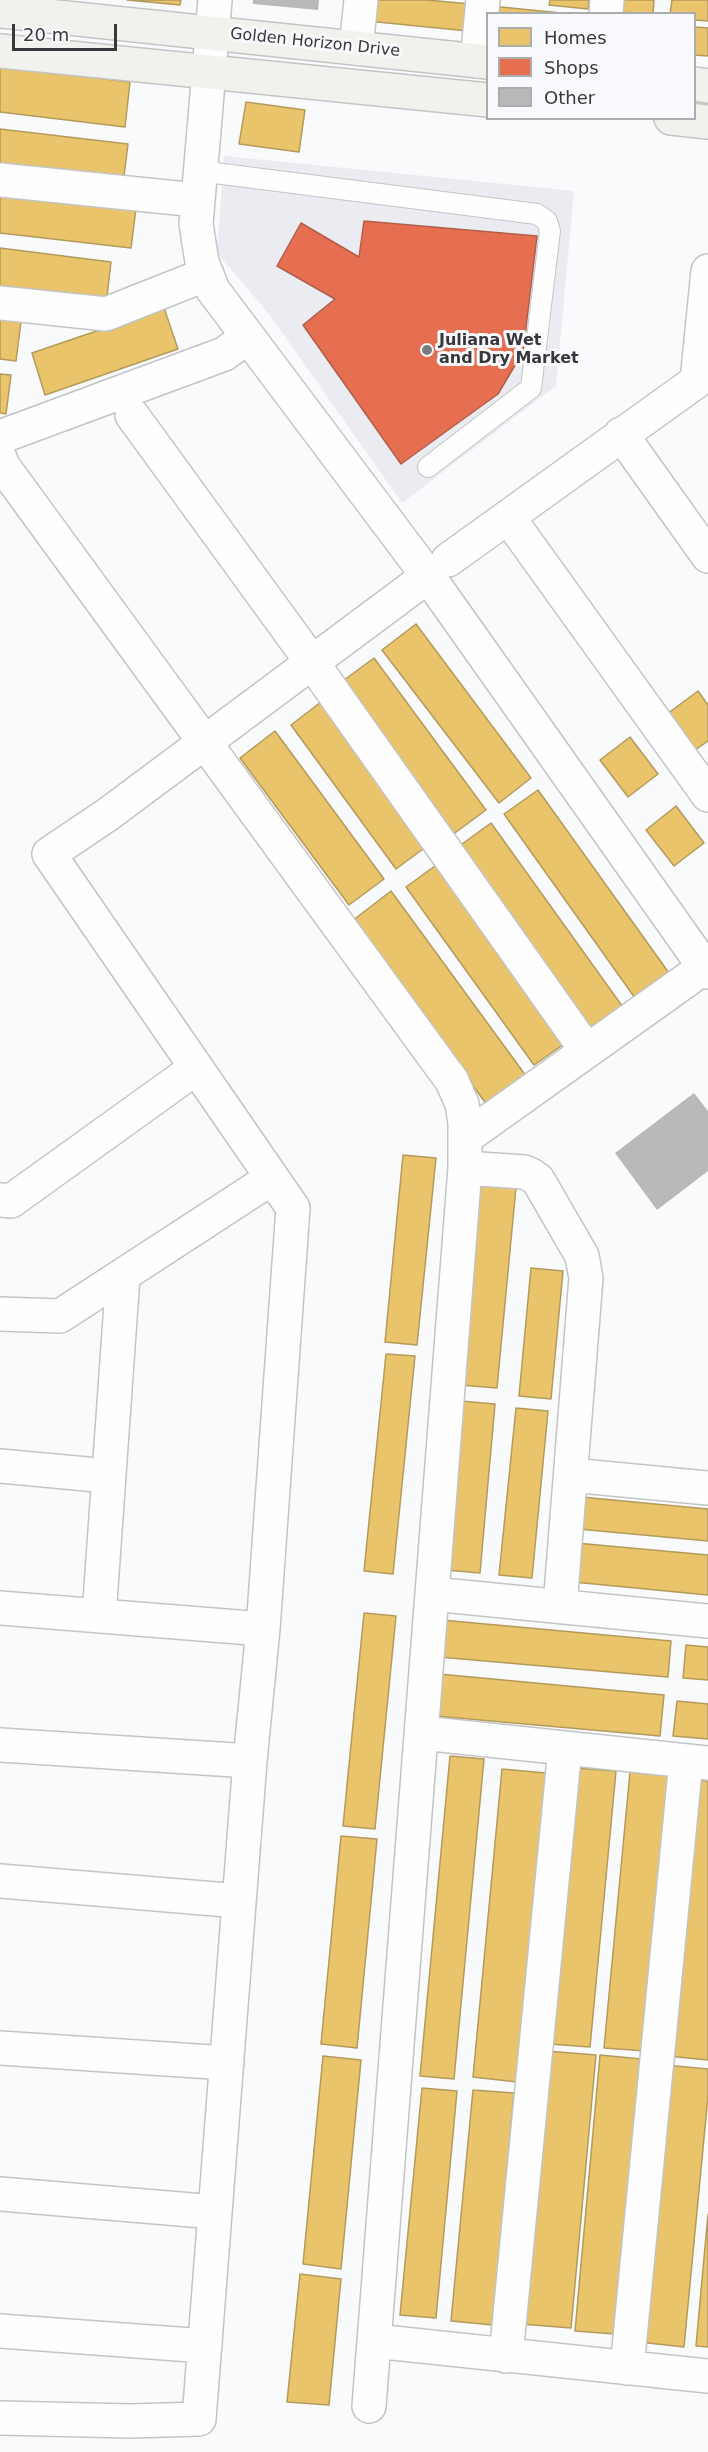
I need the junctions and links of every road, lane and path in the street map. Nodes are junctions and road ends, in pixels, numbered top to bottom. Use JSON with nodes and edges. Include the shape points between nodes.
{"nodes":[{"id":1,"x":215,"y":0,"type":"edge"},
{"id":2,"x":361,"y":0,"type":"edge"},
{"id":3,"x":483,"y":0,"type":"edge"},
{"id":4,"x":65,"y":9,"type":"edge"},
{"id":5,"x":0,"y":11,"type":"edge"},
{"id":6,"x":212,"y":32,"type":"junction"},
{"id":7,"x":356,"y":48,"type":"junction"},
{"id":8,"x":0,"y":51,"type":"edge"},
{"id":9,"x":482,"y":62,"type":"edge"},
{"id":10,"x":207,"y":72,"type":"junction"},
{"id":11,"x":486,"y":100,"type":"edge"},
{"id":12,"x":690,"y":120,"type":"edge"},
{"id":13,"x":708,"y":122,"type":"edge"},
{"id":14,"x":0,"y":180,"type":"edge"},
{"id":15,"x":197,"y":186,"type":"junction"},
{"id":16,"x":708,"y":271,"type":"edge"},
{"id":17,"x":207,"y":274,"type":"junction"},
{"id":18,"x":0,"y":303,"type":"edge"},
{"id":19,"x":248,"y":336,"type":"junction"},
{"id":20,"x":703,"y":381,"type":"edge"},
{"id":21,"x":132,"y":415,"type":"dead end"},
{"id":22,"x":621,"y":434,"type":"junction"},
{"id":23,"x":0,"y":437,"type":"edge"},
{"id":24,"x":0,"y":458,"type":"edge"},
{"id":25,"x":428,"y":467,"type":"dead end"},
{"id":26,"x":508,"y":517,"type":"junction"},
{"id":27,"x":708,"y":556,"type":"edge"},
{"id":28,"x":438,"y":568,"type":"junction"},
{"id":29,"x":311,"y":661,"type":"junction"},
{"id":30,"x":204,"y":740,"type":"junction"},
{"id":31,"x":708,"y":795,"type":"edge"},
{"id":32,"x":706,"y":969,"type":"edge"},
{"id":33,"x":587,"y":1051,"type":"junction"},
{"id":34,"x":196,"y":1068,"type":"junction"},
{"id":35,"x":465,"y":1153,"type":"junction"},
{"id":36,"x":272,"y":1178,"type":"junction"},
{"id":37,"x":0,"y":1200,"type":"edge"},
{"id":38,"x":123,"y":1276,"type":"junction"},
{"id":39,"x":0,"y":1314,"type":"edge"},
{"id":40,"x":0,"y":1466,"type":"edge"},
{"id":41,"x":571,"y":1475,"type":"junction"},
{"id":42,"x":108,"y":1476,"type":"junction"},
{"id":43,"x":708,"y":1488,"type":"edge"},
{"id":44,"x":432,"y":1593,"type":"junction"},
{"id":45,"x":560,"y":1606,"type":"junction"},
{"id":46,"x":0,"y":1608,"type":"edge"},
{"id":47,"x":99,"y":1616,"type":"junction"},
{"id":48,"x":708,"y":1621,"type":"edge"},
{"id":49,"x":263,"y":1629,"type":"junction"},
{"id":50,"x":422,"y":1733,"type":"junction"},
{"id":51,"x":0,"y":1745,"type":"edge"},
{"id":52,"x":565,"y":1748,"type":"junction"},
{"id":53,"x":250,"y":1761,"type":"junction"},
{"id":54,"x":697,"y":1762,"type":"edge"},
{"id":55,"x":0,"y":1881,"type":"edge"},
{"id":56,"x":239,"y":1901,"type":"junction"},
{"id":57,"x":0,"y":2048,"type":"edge"},
{"id":58,"x":227,"y":2062,"type":"junction"},
{"id":59,"x":0,"y":2194,"type":"edge"},
{"id":60,"x":215,"y":2212,"type":"junction"},
{"id":61,"x":0,"y":2331,"type":"edge"},
{"id":62,"x":374,"y":2341,"type":"junction"},
{"id":63,"x":205,"y":2346,"type":"junction"},
{"id":64,"x":506,"y":2356,"type":"junction"},
{"id":65,"x":627,"y":2368,"type":"junction"},
{"id":66,"x":708,"y":2376,"type":"edge"},
{"id":67,"x":369,"y":2406,"type":"dead end"},
{"id":68,"x":0,"y":2418,"type":"edge"}],
"edges":[{"from":1,"to":6,"type":"street"},
{"from":2,"to":7,"type":"street"},
{"from":3,"to":9,"type":"street"},
{"from":4,"to":5,"type":"street","name":"Golden Horizon Drive"},
{"from":4,"to":6,"type":"street","name":"Golden Horizon Drive"},
{"from":6,"to":7,"type":"street","name":"Golden Horizon Drive"},
{"from":6,"to":10,"type":"street"},
{"from":7,"to":9,"type":"street","name":"Golden Horizon Drive"},
{"from":8,"to":10,"type":"street"},
{"from":10,"to":11,"type":"street"},
{"from":10,"to":15,"type":"street"},
{"from":12,"to":13,"type":"street"},
{"from":14,"to":15,"type":"street"},
{"from":15,"to":17,"type":"street","via":[[196,224]]},
{"from":15,"to":25,"type":"lane","via":[[537,214],[547,221],[550,231],[531,388]]},
{"from":16,"to":20,"type":"street"},
{"from":17,"to":18,"type":"street","via":[[106,314]]},
{"from":17,"to":19,"type":"street","via":[[213,290]]},
{"from":19,"to":23,"type":"street","via":[[224,354]]},
{"from":19,"to":28,"type":"street"},
{"from":20,"to":22,"type":"street"},
{"from":21,"to":29,"type":"street"},
{"from":22,"to":26,"type":"street"},
{"from":22,"to":27,"type":"street"},
{"from":24,"to":30,"type":"street"},
{"from":26,"to":28,"type":"street"},
{"from":26,"to":31,"type":"street"},
{"from":28,"to":29,"type":"street"},
{"from":28,"to":32,"type":"street"},
{"from":29,"to":30,"type":"street"},
{"from":29,"to":33,"type":"street"},
{"from":30,"to":34,"type":"street","via":[[49,854]]},
{"from":30,"to":35,"type":"street","via":[[452,1081],[462,1104]]},
{"from":32,"to":33,"type":"street"},
{"from":33,"to":35,"type":"street"},
{"from":34,"to":36,"type":"street"},
{"from":34,"to":37,"type":"street","via":[[11,1201]]},
{"from":35,"to":41,"type":"street","via":[[538,1180],[582,1256],[586,1278]]},
{"from":35,"to":44,"type":"street"},
{"from":36,"to":38,"type":"street"},
{"from":36,"to":49,"type":"street","via":[[293,1208]]},
{"from":38,"to":39,"type":"street","via":[[60,1316]]},
{"from":38,"to":42,"type":"street"},
{"from":40,"to":42,"type":"street"},
{"from":41,"to":43,"type":"street"},
{"from":41,"to":45,"type":"street"},
{"from":42,"to":47,"type":"street"},
{"from":44,"to":45,"type":"street"},
{"from":44,"to":50,"type":"street"},
{"from":45,"to":48,"type":"street"},
{"from":46,"to":47,"type":"street"},
{"from":47,"to":49,"type":"street"},
{"from":49,"to":53,"type":"street"},
{"from":50,"to":52,"type":"street"},
{"from":50,"to":62,"type":"street"},
{"from":51,"to":53,"type":"street"},
{"from":52,"to":54,"type":"street"},
{"from":52,"to":64,"type":"street"},
{"from":53,"to":56,"type":"street"},
{"from":54,"to":65,"type":"street"},
{"from":55,"to":56,"type":"street"},
{"from":56,"to":58,"type":"street"},
{"from":57,"to":58,"type":"street"},
{"from":58,"to":60,"type":"street"},
{"from":59,"to":60,"type":"street"},
{"from":60,"to":63,"type":"street"},
{"from":61,"to":63,"type":"street"},
{"from":62,"to":64,"type":"street"},
{"from":62,"to":67,"type":"street"},
{"from":63,"to":68,"type":"street","via":[[199,2419]]},
{"from":64,"to":65,"type":"street"},
{"from":65,"to":66,"type":"street"}]}
